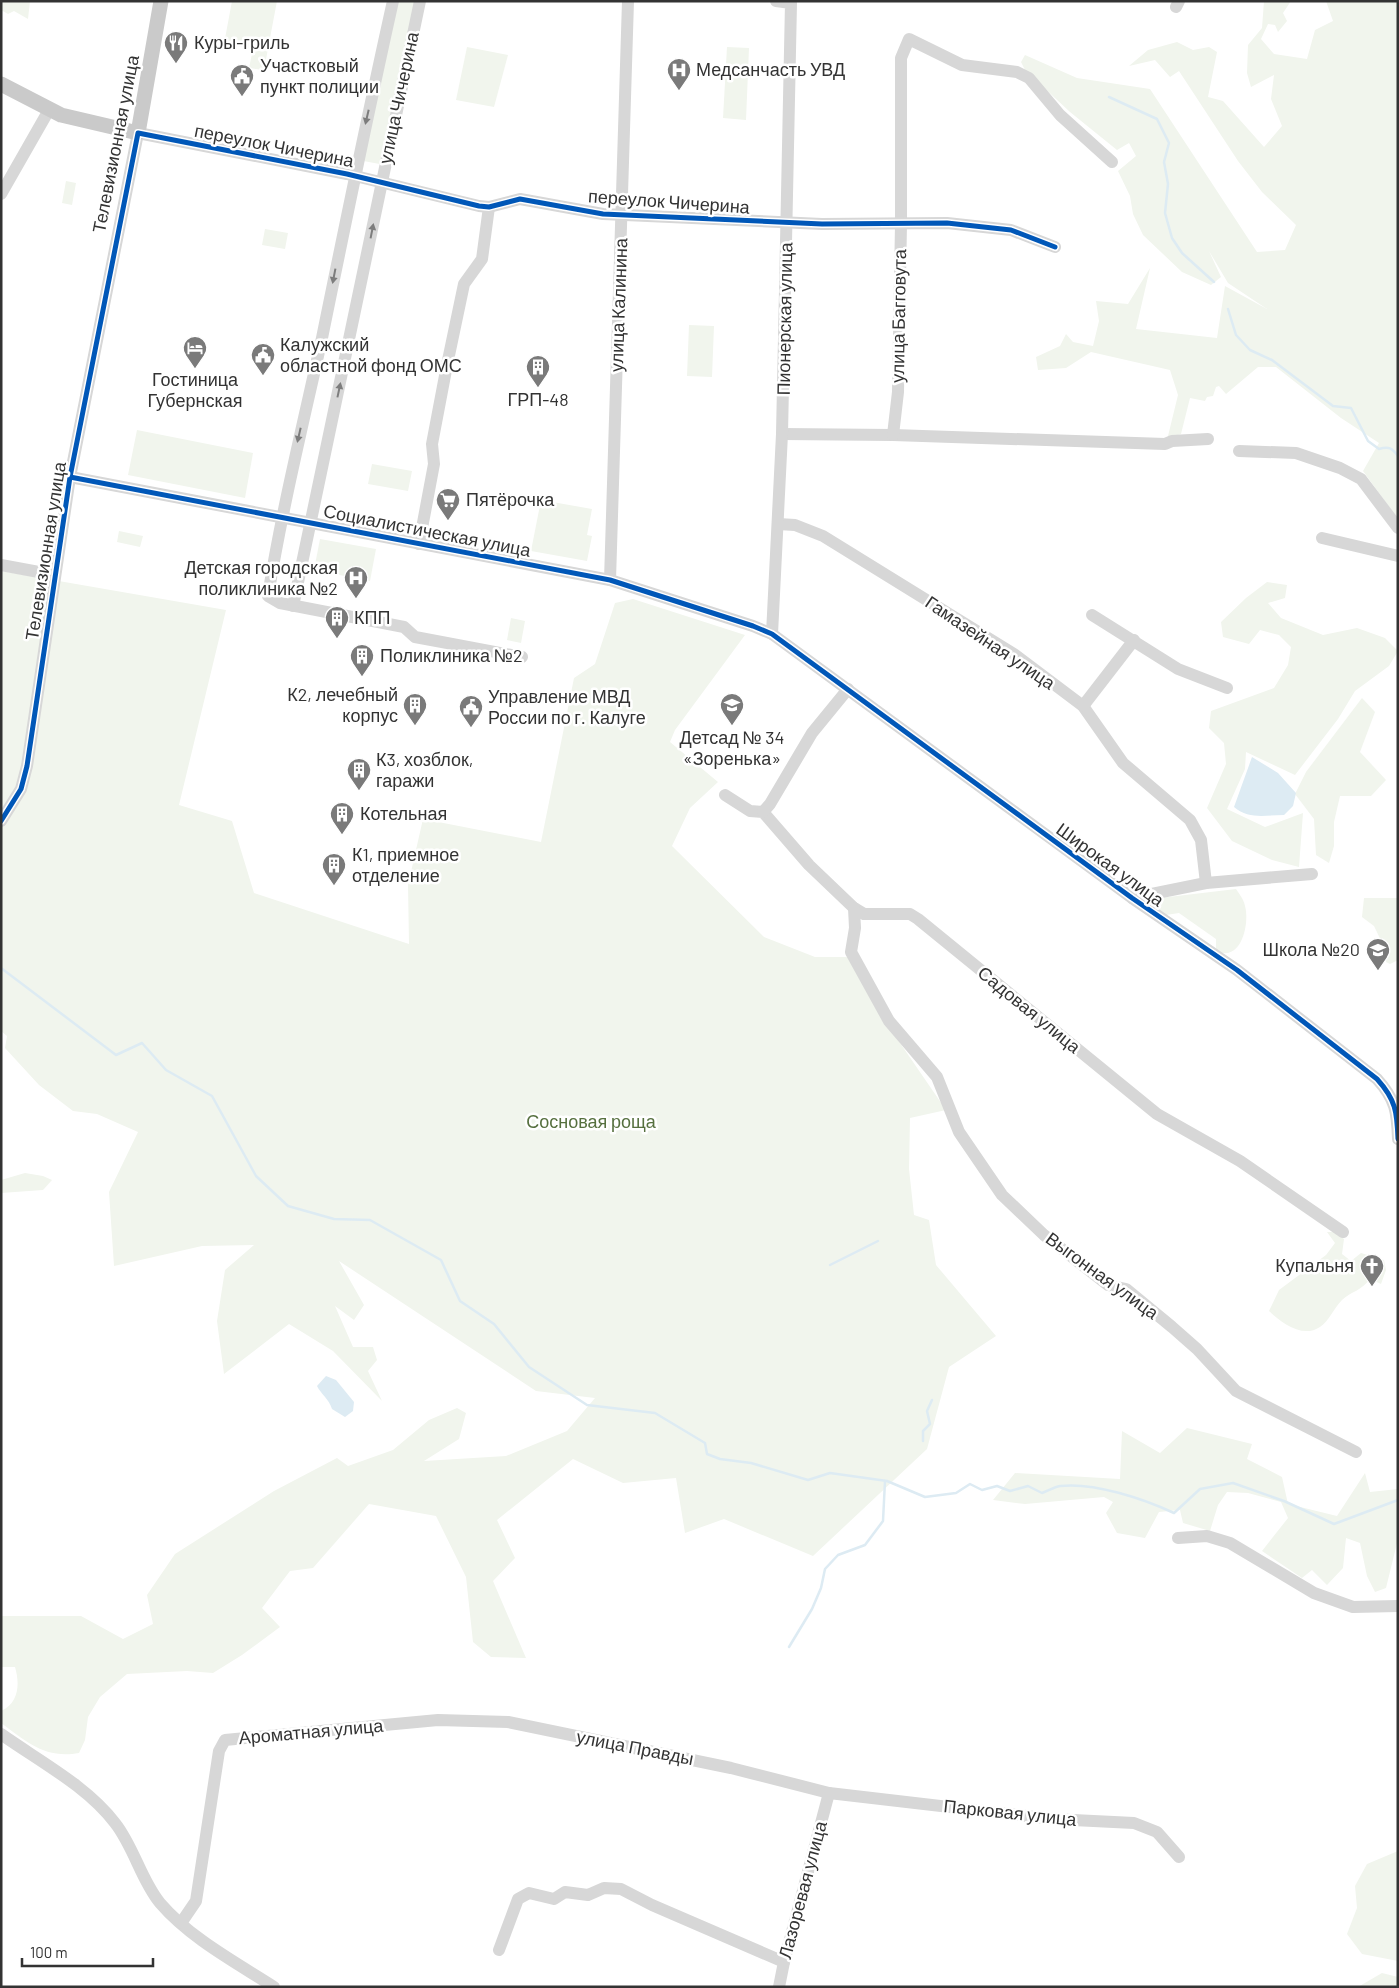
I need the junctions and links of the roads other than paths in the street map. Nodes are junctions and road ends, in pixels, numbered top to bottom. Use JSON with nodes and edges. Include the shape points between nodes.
{"nodes":[{"id":1,"x":161,"y":1,"type":"edge"},
{"id":2,"x":393,"y":1,"type":"edge"},
{"id":3,"x":420,"y":1,"type":"edge"},
{"id":4,"x":628,"y":1,"type":"edge"},
{"id":5,"x":776,"y":1,"type":"edge"},
{"id":6,"x":1,"y":84,"type":"edge"},
{"id":7,"x":49,"y":110,"type":"junction"},
{"id":8,"x":138,"y":133,"type":"junction"},
{"id":9,"x":1112,"y":162,"type":"dead end"},
{"id":10,"x":354,"y":176,"type":"junction"},
{"id":11,"x":381,"y":182,"type":"junction"},
{"id":12,"x":1,"y":194,"type":"edge"},
{"id":13,"x":490,"y":207,"type":"junction"},
{"id":14,"x":622,"y":215,"type":"junction"},
{"id":15,"x":787,"y":222,"type":"junction"},
{"id":16,"x":901,"y":224,"type":"junction"},
{"id":17,"x":1055,"y":247,"type":"dead end"},
{"id":18,"x":782,"y":434,"type":"junction"},
{"id":19,"x":893,"y":435,"type":"junction"},
{"id":20,"x":1208,"y":439,"type":"dead end"},
{"id":21,"x":1239,"y":451,"type":"dead end"},
{"id":22,"x":70,"y":477,"type":"junction"},
{"id":23,"x":281,"y":518,"type":"junction"},
{"id":24,"x":310,"y":523,"type":"junction"},
{"id":25,"x":778,"y":524,"type":"junction"},
{"id":26,"x":1398,"y":528,"type":"edge"},
{"id":27,"x":1322,"y":538,"type":"dead end"},
{"id":28,"x":419,"y":544,"type":"junction"},
{"id":29,"x":1398,"y":556,"type":"edge"},
{"id":30,"x":1,"y":565,"type":"edge"},
{"id":31,"x":55,"y":575,"type":"junction"},
{"id":32,"x":610,"y":580,"type":"junction"},
{"id":33,"x":293,"y":606,"type":"junction"},
{"id":34,"x":1092,"y":615,"type":"dead end"},
{"id":35,"x":772,"y":634,"type":"junction"},
{"id":36,"x":1134,"y":640,"type":"junction"},
{"id":37,"x":522,"y":657,"type":"dead end"},
{"id":38,"x":1227,"y":688,"type":"dead end"},
{"id":39,"x":848,"y":689,"type":"junction"},
{"id":40,"x":1083,"y":706,"type":"junction"},
{"id":41,"x":725,"y":795,"type":"dead end"},
{"id":42,"x":763,"y":812,"type":"junction"},
{"id":43,"x":1,"y":821,"type":"edge"},
{"id":44,"x":1312,"y":874,"type":"dead end"},
{"id":45,"x":1206,"y":883,"type":"junction"},
{"id":46,"x":1132,"y":898,"type":"junction"},
{"id":47,"x":854,"y":908,"type":"junction"},
{"id":48,"x":1397,"y":1118,"type":"edge"},
{"id":49,"x":1398,"y":1139,"type":"edge"},
{"id":50,"x":1343,"y":1232,"type":"dead end"},
{"id":51,"x":1356,"y":1452,"type":"dead end"},
{"id":52,"x":1178,"y":1538,"type":"dead end"},
{"id":53,"x":1398,"y":1606,"type":"edge"},
{"id":54,"x":438,"y":1720,"type":"joint"},
{"id":55,"x":1,"y":1734,"type":"edge"},
{"id":56,"x":829,"y":1793,"type":"junction"},
{"id":57,"x":1179,"y":1857,"type":"dead end"},
{"id":58,"x":181,"y":1923,"type":"junction"},
{"id":59,"x":498,"y":1950,"type":"dead end"},
{"id":60,"x":784,"y":1962,"type":"junction"},
{"id":61,"x":274,"y":1987,"type":"edge"},
{"id":62,"x":779,"y":1987,"type":"edge"}],
"edges":[{"from":1,"to":8,"type":"main road","name":"Телевизионная улица"},
{"from":2,"to":10,"type":"street","name":"улица Чичерина","one_way":true},
{"from":3,"to":11,"type":"street","name":"улица Чичерина"},
{"from":4,"to":14,"type":"street","name":"улица Калинина"},
{"from":5,"to":15,"type":"street","name":"Пионерская улица","via":[[791,3]]},
{"from":6,"to":7,"type":"main road"},
{"from":7,"to":8,"type":"main road","via":[[73,119]]},
{"from":7,"to":12,"type":"street"},
{"from":8,"to":10,"type":"street","name":"переулок Чичерина"},
{"from":8,"to":22,"type":"street","name":"Телевизионная улица"},
{"from":9,"to":16,"type":"street","name":"улица Багговута","via":[[1060,115],[1029,78],[1017,72],[962,65],[909,39],[901,58]]},
{"from":10,"to":11,"type":"street","name":"переулок Чичерина"},
{"from":10,"to":23,"type":"street","name":"улица Чичерина","one_way":true},
{"from":11,"to":13,"type":"street","name":"переулок Чичерина"},
{"from":24,"to":11,"type":"street","name":"улица Чичерина","one_way":true},
{"from":13,"to":14,"type":"street","name":"переулок Чичерина","via":[[520,199]]},
{"from":13,"to":28,"type":"street","via":[[482,259],[464,284],[432,444],[434,464]]},
{"from":14,"to":15,"type":"street","name":"переулок Чичерина"},
{"from":14,"to":32,"type":"street","name":"улица Калинина"},
{"from":15,"to":16,"type":"street","name":"переулок Чичерина"},
{"from":15,"to":18,"type":"street","name":"Пионерская улица"},
{"from":16,"to":17,"type":"street","name":"переулок Чичерина","via":[[947,223],[1011,230]]},
{"from":16,"to":19,"type":"street","name":"улица Багговута","via":[[898,392]]},
{"from":18,"to":19,"type":"street"},
{"from":18,"to":25,"type":"street","name":"Пионерская улица"},
{"from":19,"to":20,"type":"street","via":[[1165,444]]},
{"from":21,"to":26,"type":"street","via":[[1296,453],[1340,468],[1361,479]]},
{"from":22,"to":23,"type":"street","name":"Социалистическая улица"},
{"from":22,"to":31,"type":"street","name":"Телевизионная улица"},
{"from":23,"to":24,"type":"street","name":"Социалистическая улица"},
{"from":23,"to":33,"type":"street","name":"улица Чичерина","via":[[268,596]]},
{"from":24,"to":28,"type":"street","name":"Социалистическая улица"},
{"from":24,"to":33,"type":"street","name":"улица Чичерина"},
{"from":25,"to":35,"type":"street","name":"Пионерская улица"},
{"from":25,"to":40,"type":"street","name":"Гамазейная улица","via":[[795,525],[823,536],[1014,654]]},
{"from":27,"to":29,"type":"street"},
{"from":28,"to":32,"type":"street","name":"Социалистическая улица"},
{"from":30,"to":31,"type":"street"},
{"from":31,"to":43,"type":"street","name":"Телевизионная улица","via":[[27,766],[21,788]]},
{"from":32,"to":35,"type":"street","name":"Социалистическая улица"},
{"from":33,"to":37,"type":"street","via":[[404,626],[415,637]]},
{"from":34,"to":36,"type":"street"},
{"from":35,"to":39,"type":"street","name":"Широкая улица"},
{"from":36,"to":38,"type":"street","via":[[1178,669]]},
{"from":36,"to":40,"type":"street"},
{"from":39,"to":42,"type":"street","via":[[812,733]]},
{"from":39,"to":46,"type":"street","name":"Широкая улица"},
{"from":40,"to":45,"type":"street","name":"Гамазейная улица","via":[[1123,763],[1190,820],[1201,840]]},
{"from":41,"to":42,"type":"street","via":[[750,811]]},
{"from":42,"to":47,"type":"street","name":"Садовая улица","via":[[809,865]]},
{"from":44,"to":45,"type":"street"},
{"from":45,"to":46,"type":"street"},
{"from":46,"to":48,"type":"street","name":"Широкая улица","via":[[1237,970],[1377,1079],[1390,1094]]},
{"from":47,"to":50,"type":"street","name":"Садовая улица","via":[[864,914],[910,914],[918,919],[1157,1114],[1240,1162]]},
{"from":47,"to":51,"type":"street","name":"Выгонная улица","via":[[851,952],[889,1021],[937,1077],[959,1132],[1002,1195],[1051,1240],[1108,1285],[1126,1289],[1172,1327],[1236,1390]]},
{"from":48,"to":49,"type":"street","name":"Широкая улица"},
{"from":52,"to":53,"type":"street","via":[[1207,1536],[1230,1542],[1314,1593],[1354,1607]]},
{"from":54,"to":56,"type":"street","name":"улица Правды","via":[[508,1722],[731,1768]]},
{"from":54,"to":58,"type":"street","name":"Ароматная улица","via":[[225,1740],[219,1751],[196,1901]]},
{"from":55,"to":58,"type":"street","via":[[89,1796],[116,1824],[159,1902]]},
{"from":56,"to":57,"type":"street","name":"Парковая улица","via":[[1053,1819],[1134,1823],[1156,1832]]},
{"from":56,"to":60,"type":"street","name":"Лазоревая улица"},
{"from":58,"to":61,"type":"street"},
{"from":59,"to":60,"type":"street","via":[[518,1899],[529,1893],[554,1899],[565,1892],[588,1895],[604,1888],[621,1889]]},
{"from":60,"to":62,"type":"street","name":"Лазоревая улица"}]}
